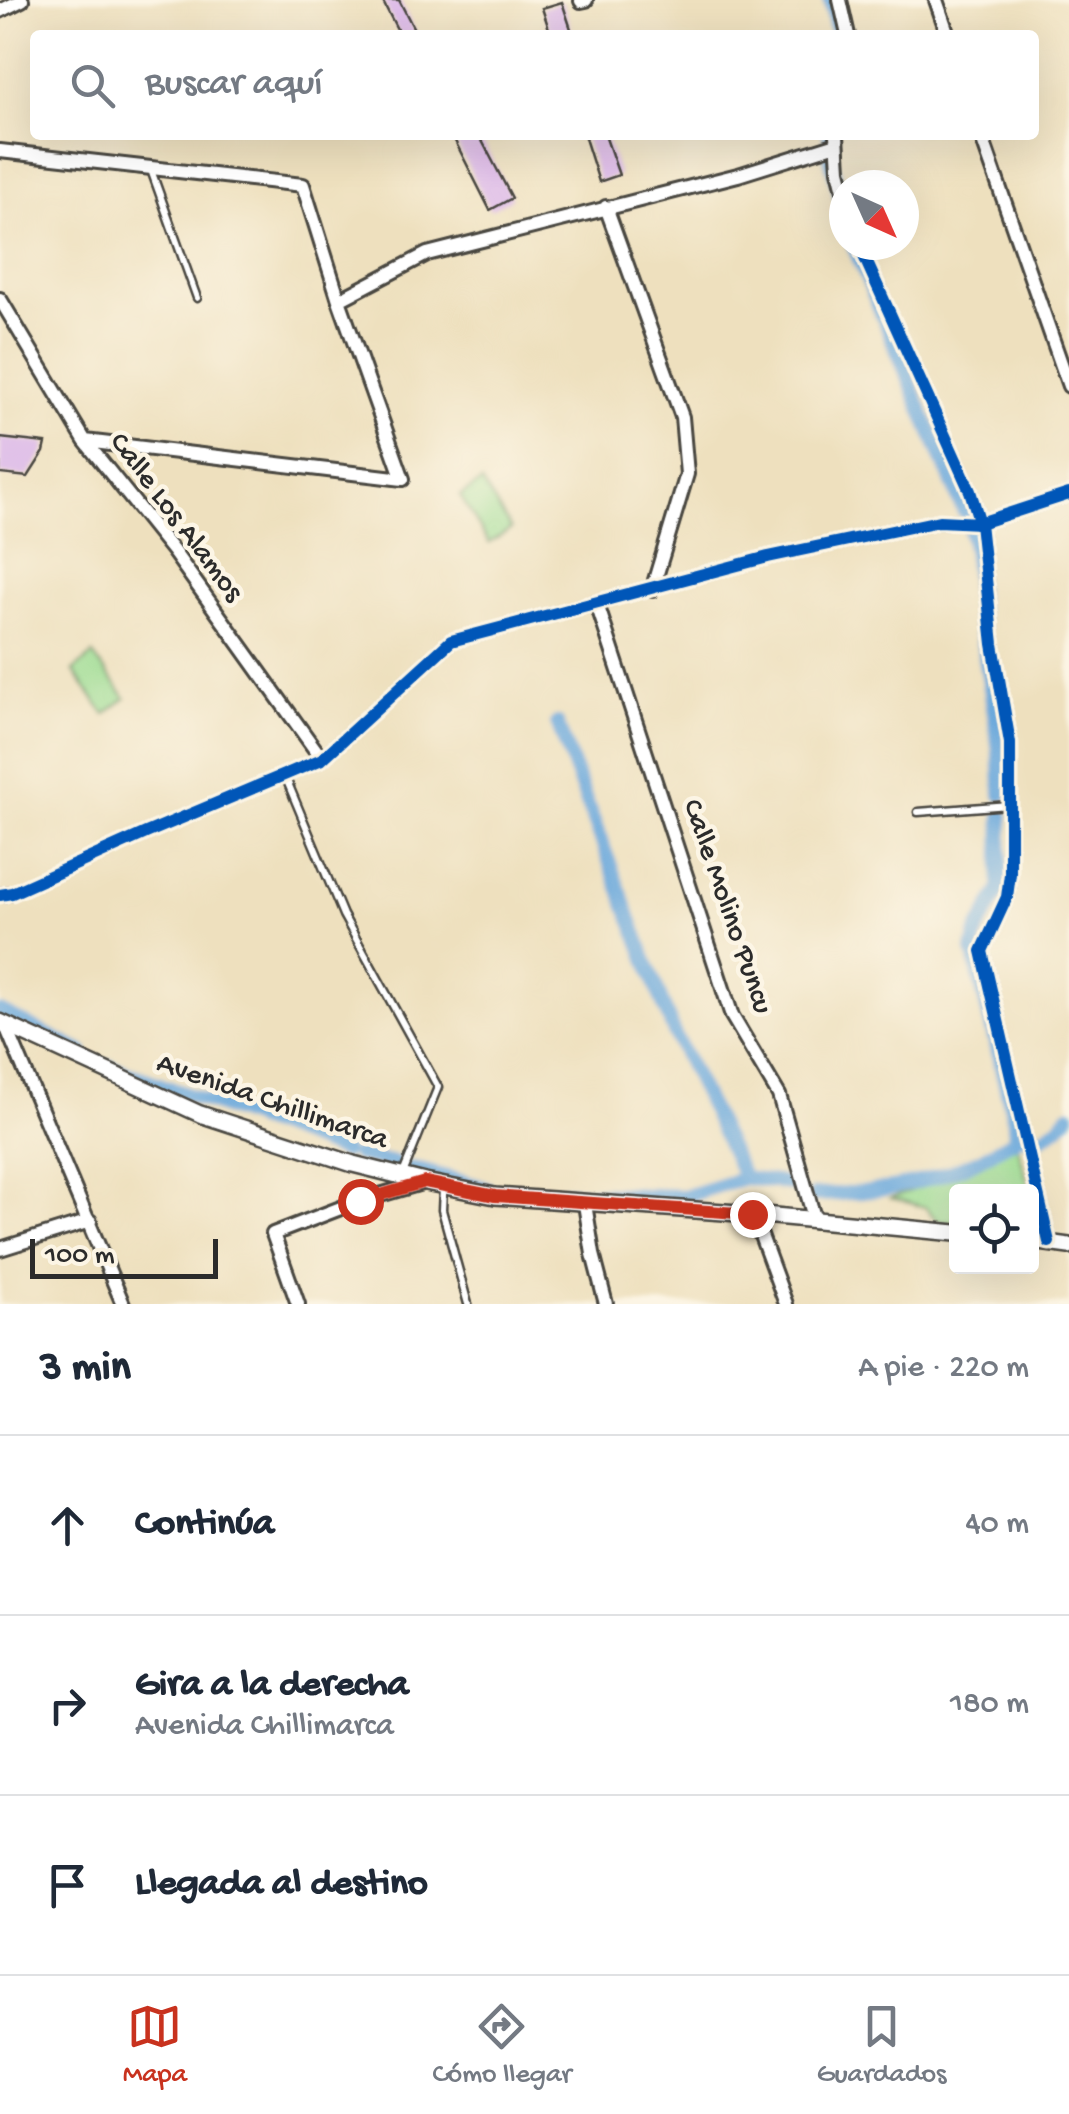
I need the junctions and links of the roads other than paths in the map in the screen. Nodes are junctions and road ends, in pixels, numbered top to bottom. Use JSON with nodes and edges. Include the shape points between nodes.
{"nodes":[{"id":1,"x":22,"y":0,"type":"edge"},
{"id":2,"x":840,"y":0,"type":"edge"},
{"id":3,"x":936,"y":0,"type":"edge"},
{"id":4,"x":0,"y":12,"type":"edge"},
{"id":5,"x":847,"y":30,"type":"edge"},
{"id":6,"x":946,"y":30,"type":"edge"},
{"id":7,"x":833,"y":140,"type":"edge"},
{"id":8,"x":836,"y":140,"type":"edge"},
{"id":9,"x":983,"y":140,"type":"edge"},
{"id":10,"x":0,"y":151,"type":"edge"},
{"id":11,"x":151,"y":169,"type":"junction"},
{"id":12,"x":841,"y":170,"type":"edge"},
{"id":13,"x":606,"y":207,"type":"junction"},
{"id":14,"x":866,"y":260,"type":"edge"},
{"id":15,"x":197,"y":298,"type":"dead end"},
{"id":16,"x":0,"y":299,"type":"edge"},
{"id":17,"x":339,"y":300,"type":"junction"},
{"id":18,"x":1069,"y":386,"type":"edge"},
{"id":19,"x":85,"y":441,"type":"junction"},
{"id":20,"x":1069,"y":494,"type":"edge"},
{"id":21,"x":980,"y":523,"type":"junction"},
{"id":22,"x":652,"y":590,"type":"junction"},
{"id":23,"x":597,"y":604,"type":"junction"},
{"id":24,"x":322,"y":760,"type":"junction"},
{"id":25,"x":285,"y":775,"type":"junction"},
{"id":26,"x":1010,"y":805,"type":"junction"},
{"id":27,"x":918,"y":812,"type":"dead end"},
{"id":28,"x":0,"y":895,"type":"edge"},
{"id":29,"x":3,"y":1023,"type":"edge"},
{"id":30,"x":402,"y":1176,"type":"junction"},
{"id":31,"x":425,"y":1182,"type":"junction"},
{"id":32,"x":443,"y":1184,"type":"junction"},
{"id":33,"x":585,"y":1204,"type":"junction"},
{"id":34,"x":752,"y":1214,"type":"junction"},
{"id":35,"x":90,"y":1221,"type":"junction"},
{"id":36,"x":815,"y":1221,"type":"junction"},
{"id":37,"x":949,"y":1232,"type":"edge"},
{"id":38,"x":1039,"y":1241,"type":"edge"},
{"id":39,"x":1049,"y":1242,"type":"junction"},
{"id":40,"x":1069,"y":1246,"type":"edge"},
{"id":41,"x":0,"y":1249,"type":"edge"},
{"id":42,"x":123,"y":1304,"type":"edge"},
{"id":43,"x":298,"y":1304,"type":"edge"},
{"id":44,"x":468,"y":1304,"type":"edge"},
{"id":45,"x":606,"y":1304,"type":"edge"},
{"id":46,"x":786,"y":1304,"type":"edge"}],
"edges":[{"from":1,"to":4,"type":"street"},
{"from":2,"to":5,"type":"street"},
{"from":3,"to":6,"type":"street"},
{"from":7,"to":13,"type":"street","via":[[738,175]]},
{"from":8,"to":12,"type":"street"},
{"from":9,"to":18,"type":"street"},
{"from":10,"to":11,"type":"street"},
{"from":11,"to":15,"type":"lane"},
{"from":11,"to":17,"type":"street","via":[[302,185]]},
{"from":13,"to":17,"type":"street","via":[[427,254]]},
{"from":13,"to":22,"type":"street","via":[[682,417],[687,474]]},
{"from":14,"to":21,"type":"street"},
{"from":16,"to":19,"type":"street","name":"Calle Los Alamos"},
{"from":17,"to":19,"type":"street","via":[[403,479]]},
{"from":19,"to":24,"type":"street","name":"Calle Los Alamos"},
{"from":20,"to":21,"type":"street"},
{"from":21,"to":22,"type":"street","via":[[939,520],[768,556]]},
{"from":21,"to":26,"type":"street","via":[[1010,742]]},
{"from":22,"to":23,"type":"street"},
{"from":23,"to":24,"type":"street","via":[[451,641]]},
{"from":23,"to":36,"type":"street","name":"Calle Molino Puncu","via":[[732,1016],[780,1094]]},
{"from":24,"to":25,"type":"street"},
{"from":25,"to":28,"type":"street"},
{"from":25,"to":30,"type":"lane","via":[[342,915],[438,1087]]},
{"from":26,"to":27,"type":"lane"},
{"from":26,"to":39,"type":"street","via":[[1007,897],[982,951]]},
{"from":29,"to":30,"type":"street","name":"Avenida Chillimarca","via":[[200,1114]]},
{"from":29,"to":35,"type":"street"},
{"from":30,"to":31,"type":"street","name":"Avenida Chillimarca"},
{"from":31,"to":32,"type":"street","name":"Avenida Chillimarca"},
{"from":31,"to":43,"type":"street","via":[[273,1234]]},
{"from":32,"to":33,"type":"street","name":"Avenida Chillimarca"},
{"from":32,"to":44,"type":"lane","via":[[442,1210]]},
{"from":33,"to":34,"type":"street","name":"Avenida Chillimarca"},
{"from":33,"to":45,"type":"street"},
{"from":34,"to":36,"type":"street","name":"Avenida Chillimarca"},
{"from":34,"to":46,"type":"street"},
{"from":35,"to":41,"type":"street"},
{"from":35,"to":42,"type":"street"},
{"from":36,"to":37,"type":"street","name":"Avenida Chillimarca"},
{"from":38,"to":39,"type":"street"},
{"from":39,"to":40,"type":"street"}]}
